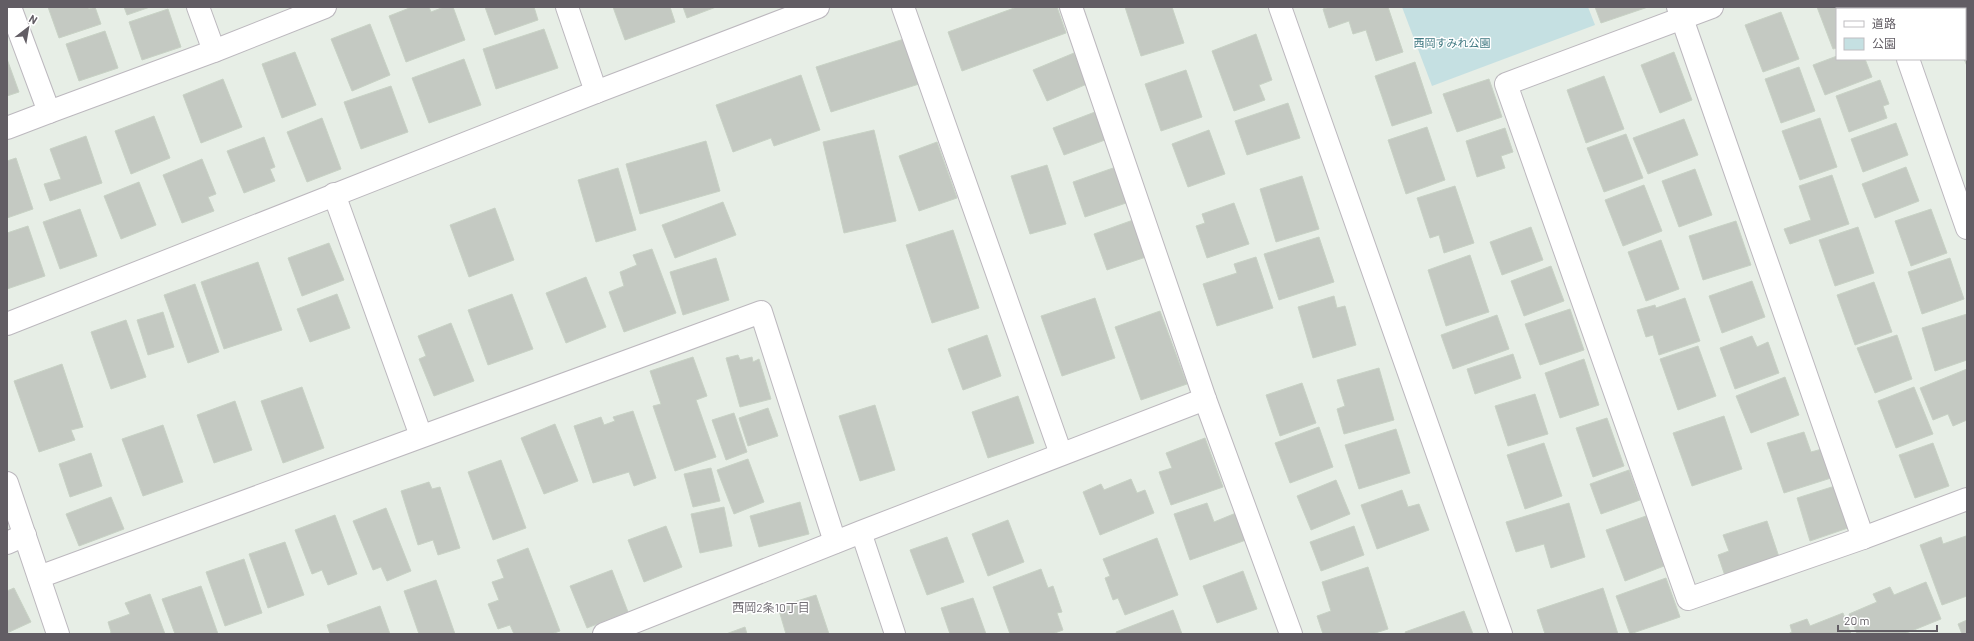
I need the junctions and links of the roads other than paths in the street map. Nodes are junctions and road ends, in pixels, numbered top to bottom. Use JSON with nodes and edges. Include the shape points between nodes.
{"nodes":[{"id":1,"x":10,"y":7,"type":"edge"},
{"id":2,"x":198,"y":7,"type":"edge"},
{"id":3,"x":325,"y":7,"type":"edge"},
{"id":4,"x":567,"y":7,"type":"edge"},
{"id":5,"x":818,"y":7,"type":"edge"},
{"id":6,"x":903,"y":7,"type":"edge"},
{"id":7,"x":1071,"y":7,"type":"edge"},
{"id":8,"x":1280,"y":7,"type":"edge"},
{"id":9,"x":1712,"y":7,"type":"edge"},
{"id":10,"x":1680,"y":13,"type":"edge"},
{"id":11,"x":214,"y":51,"type":"junction"},
{"id":12,"x":1908,"y":60,"type":"edge"},
{"id":13,"x":596,"y":92,"type":"junction"},
{"id":14,"x":49,"y":112,"type":"junction"},
{"id":15,"x":7,"y":128,"type":"edge"},
{"id":16,"x":334,"y":194,"type":"junction"},
{"id":17,"x":1967,"y":228,"type":"edge"},
{"id":18,"x":7,"y":324,"type":"edge"},
{"id":19,"x":1205,"y":399,"type":"junction"},
{"id":20,"x":421,"y":436,"type":"junction"},
{"id":21,"x":1061,"y":454,"type":"junction"},
{"id":22,"x":7,"y":483,"type":"edge"},
{"id":23,"x":1967,"y":499,"type":"edge"},
{"id":24,"x":861,"y":532,"type":"junction"},
{"id":25,"x":1863,"y":538,"type":"junction"},
{"id":26,"x":16,"y":539,"type":"edge"},
{"id":27,"x":835,"y":542,"type":"junction"},
{"id":28,"x":39,"y":577,"type":"junction"},
{"id":29,"x":58,"y":634,"type":"edge"},
{"id":30,"x":604,"y":634,"type":"edge"},
{"id":31,"x":895,"y":634,"type":"edge"},
{"id":32,"x":1291,"y":634,"type":"edge"},
{"id":33,"x":1502,"y":634,"type":"edge"}],
"edges":[{"from":1,"to":14,"type":"street"},
{"from":2,"to":11,"type":"street"},
{"from":3,"to":11,"type":"street"},
{"from":4,"to":13,"type":"street"},
{"from":5,"to":13,"type":"street"},
{"from":6,"to":21,"type":"street"},
{"from":7,"to":19,"type":"street"},
{"from":8,"to":33,"type":"street"},
{"from":9,"to":10,"type":"street"},
{"from":10,"to":25,"type":"street"},
{"from":10,"to":25,"type":"street","via":[[1506,84],[1688,599]]},
{"from":11,"to":14,"type":"street"},
{"from":12,"to":17,"type":"street"},
{"from":13,"to":16,"type":"street"},
{"from":14,"to":15,"type":"street"},
{"from":16,"to":18,"type":"street"},
{"from":16,"to":20,"type":"street"},
{"from":19,"to":21,"type":"street"},
{"from":19,"to":32,"type":"street"},
{"from":20,"to":27,"type":"street","via":[[761,312]]},
{"from":20,"to":28,"type":"street"},
{"from":21,"to":24,"type":"street"},
{"from":22,"to":26,"type":"street"},
{"from":23,"to":25,"type":"street"},
{"from":24,"to":27,"type":"street"},
{"from":24,"to":31,"type":"lane"},
{"from":26,"to":28,"type":"street"},
{"from":27,"to":30,"type":"street"},
{"from":28,"to":29,"type":"street"}]}
